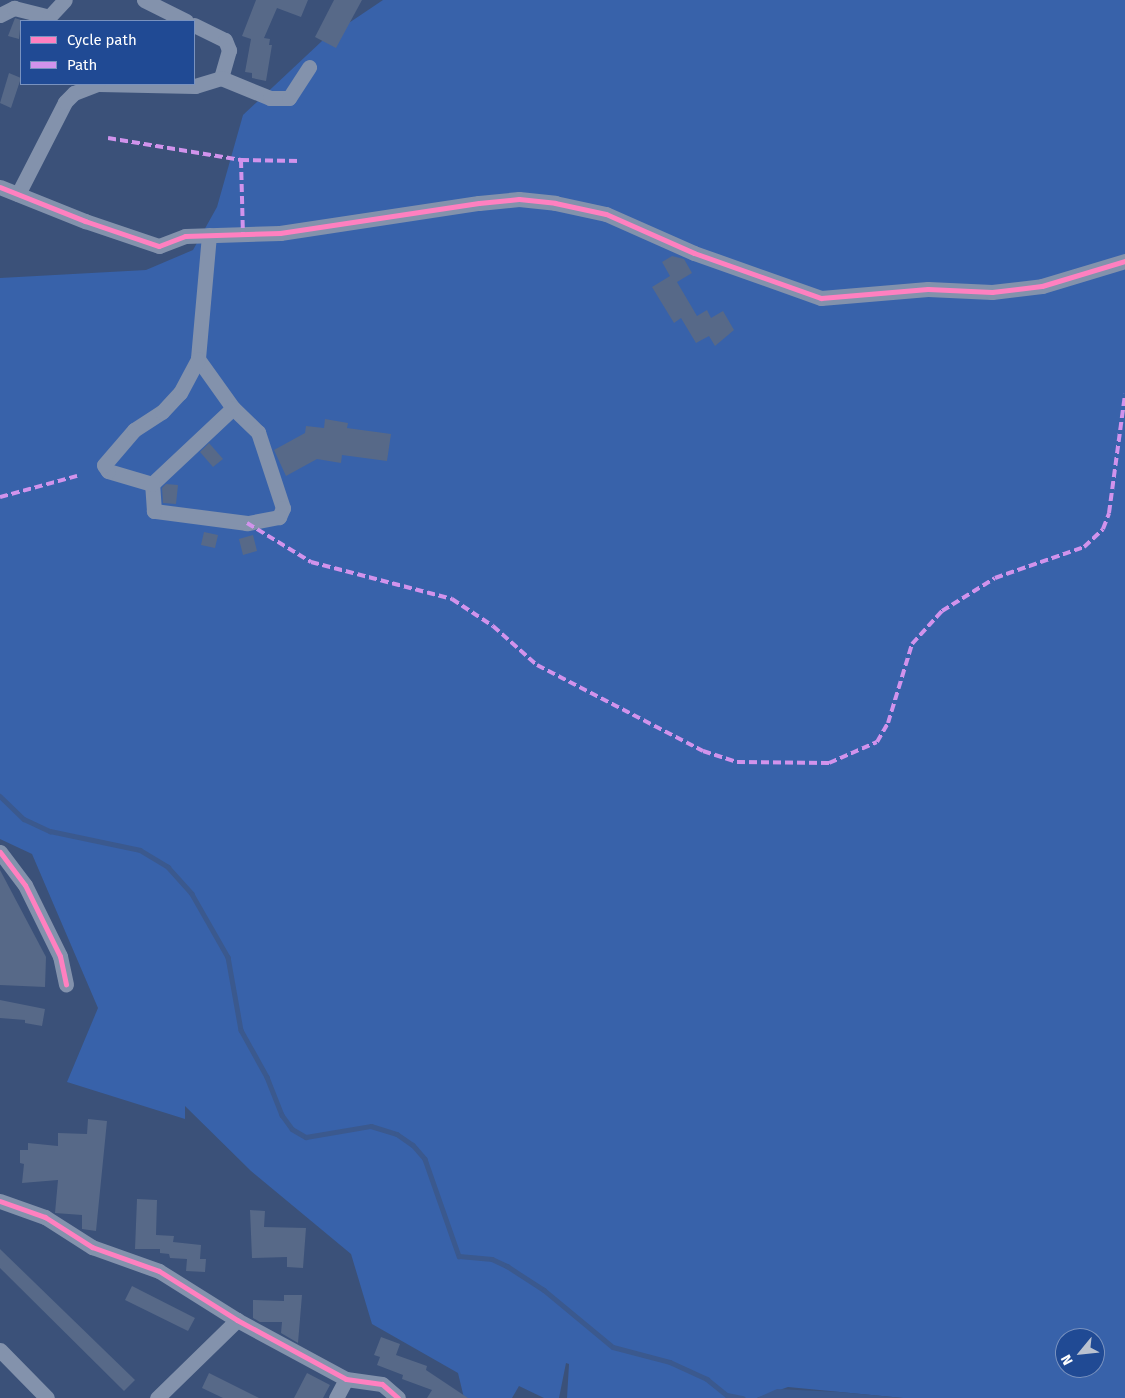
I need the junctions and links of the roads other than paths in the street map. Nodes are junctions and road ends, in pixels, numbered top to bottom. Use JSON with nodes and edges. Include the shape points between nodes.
{"nodes":[{"id":1,"x":65,"y":0,"type":"edge"},
{"id":2,"x":144,"y":0,"type":"edge"},
{"id":3,"x":0,"y":15,"type":"edge"},
{"id":4,"x":184,"y":20,"type":"edge"},
{"id":5,"x":195,"y":25,"type":"edge"},
{"id":6,"x":309,"y":67,"type":"dead end"},
{"id":7,"x":221,"y":78,"type":"junction"},
{"id":8,"x":95,"y":85,"type":"edge"},
{"id":9,"x":146,"y":85,"type":"edge"},
{"id":10,"x":0,"y":186,"type":"edge"},
{"id":11,"x":18,"y":194,"type":"junction"},
{"id":12,"x":208,"y":235,"type":"junction"},
{"id":13,"x":1125,"y":261,"type":"edge"},
{"id":14,"x":198,"y":360,"type":"junction"},
{"id":15,"x":232,"y":408,"type":"junction"},
{"id":16,"x":152,"y":484,"type":"junction"},
{"id":17,"x":0,"y":852,"type":"edge"},
{"id":18,"x":66,"y":984,"type":"dead end"},
{"id":19,"x":0,"y":1202,"type":"edge"},
{"id":20,"x":237,"y":1320,"type":"junction"},
{"id":21,"x":2,"y":1357,"type":"edge"},
{"id":22,"x":346,"y":1379,"type":"junction"},
{"id":23,"x":47,"y":1398,"type":"edge"},
{"id":24,"x":157,"y":1398,"type":"edge"},
{"id":25,"x":336,"y":1398,"type":"edge"},
{"id":26,"x":398,"y":1398,"type":"edge"}],
"edges":[{"from":1,"to":3,"type":"street","via":[[49,16],[14,8]]},
{"from":2,"to":4,"type":"street"},
{"from":5,"to":7,"type":"street","via":[[225,40],[229,50]]},
{"from":6,"to":7,"type":"street","via":[[289,98],[270,98]]},
{"from":7,"to":9,"type":"street","via":[[195,86]]},
{"from":8,"to":11,"type":"street","via":[[74,92],[65,102]]},
{"from":10,"to":11,"type":"street"},
{"from":11,"to":12,"type":"street","via":[[159,246],[185,236]]},
{"from":12,"to":13,"type":"street","via":[[280,233],[519,199],[606,214],[694,252],[821,298],[928,289],[1000,291],[1042,286]]},
{"from":12,"to":14,"type":"street"},
{"from":14,"to":15,"type":"street"},
{"from":14,"to":16,"type":"street","via":[[180,393],[162,412],[134,430],[104,465],[108,471]]},
{"from":15,"to":16,"type":"street"},
{"from":15,"to":16,"type":"street","via":[[258,432],[284,508],[279,517],[247,523],[154,511]]},
{"from":17,"to":18,"type":"street","via":[[25,886],[60,956]]},
{"from":19,"to":20,"type":"street","via":[[45,1217],[92,1247],[159,1272]]},
{"from":20,"to":22,"type":"street"},
{"from":20,"to":24,"type":"street"},
{"from":21,"to":23,"type":"street"},
{"from":22,"to":25,"type":"street"},
{"from":22,"to":26,"type":"street","via":[[382,1384]]}]}
